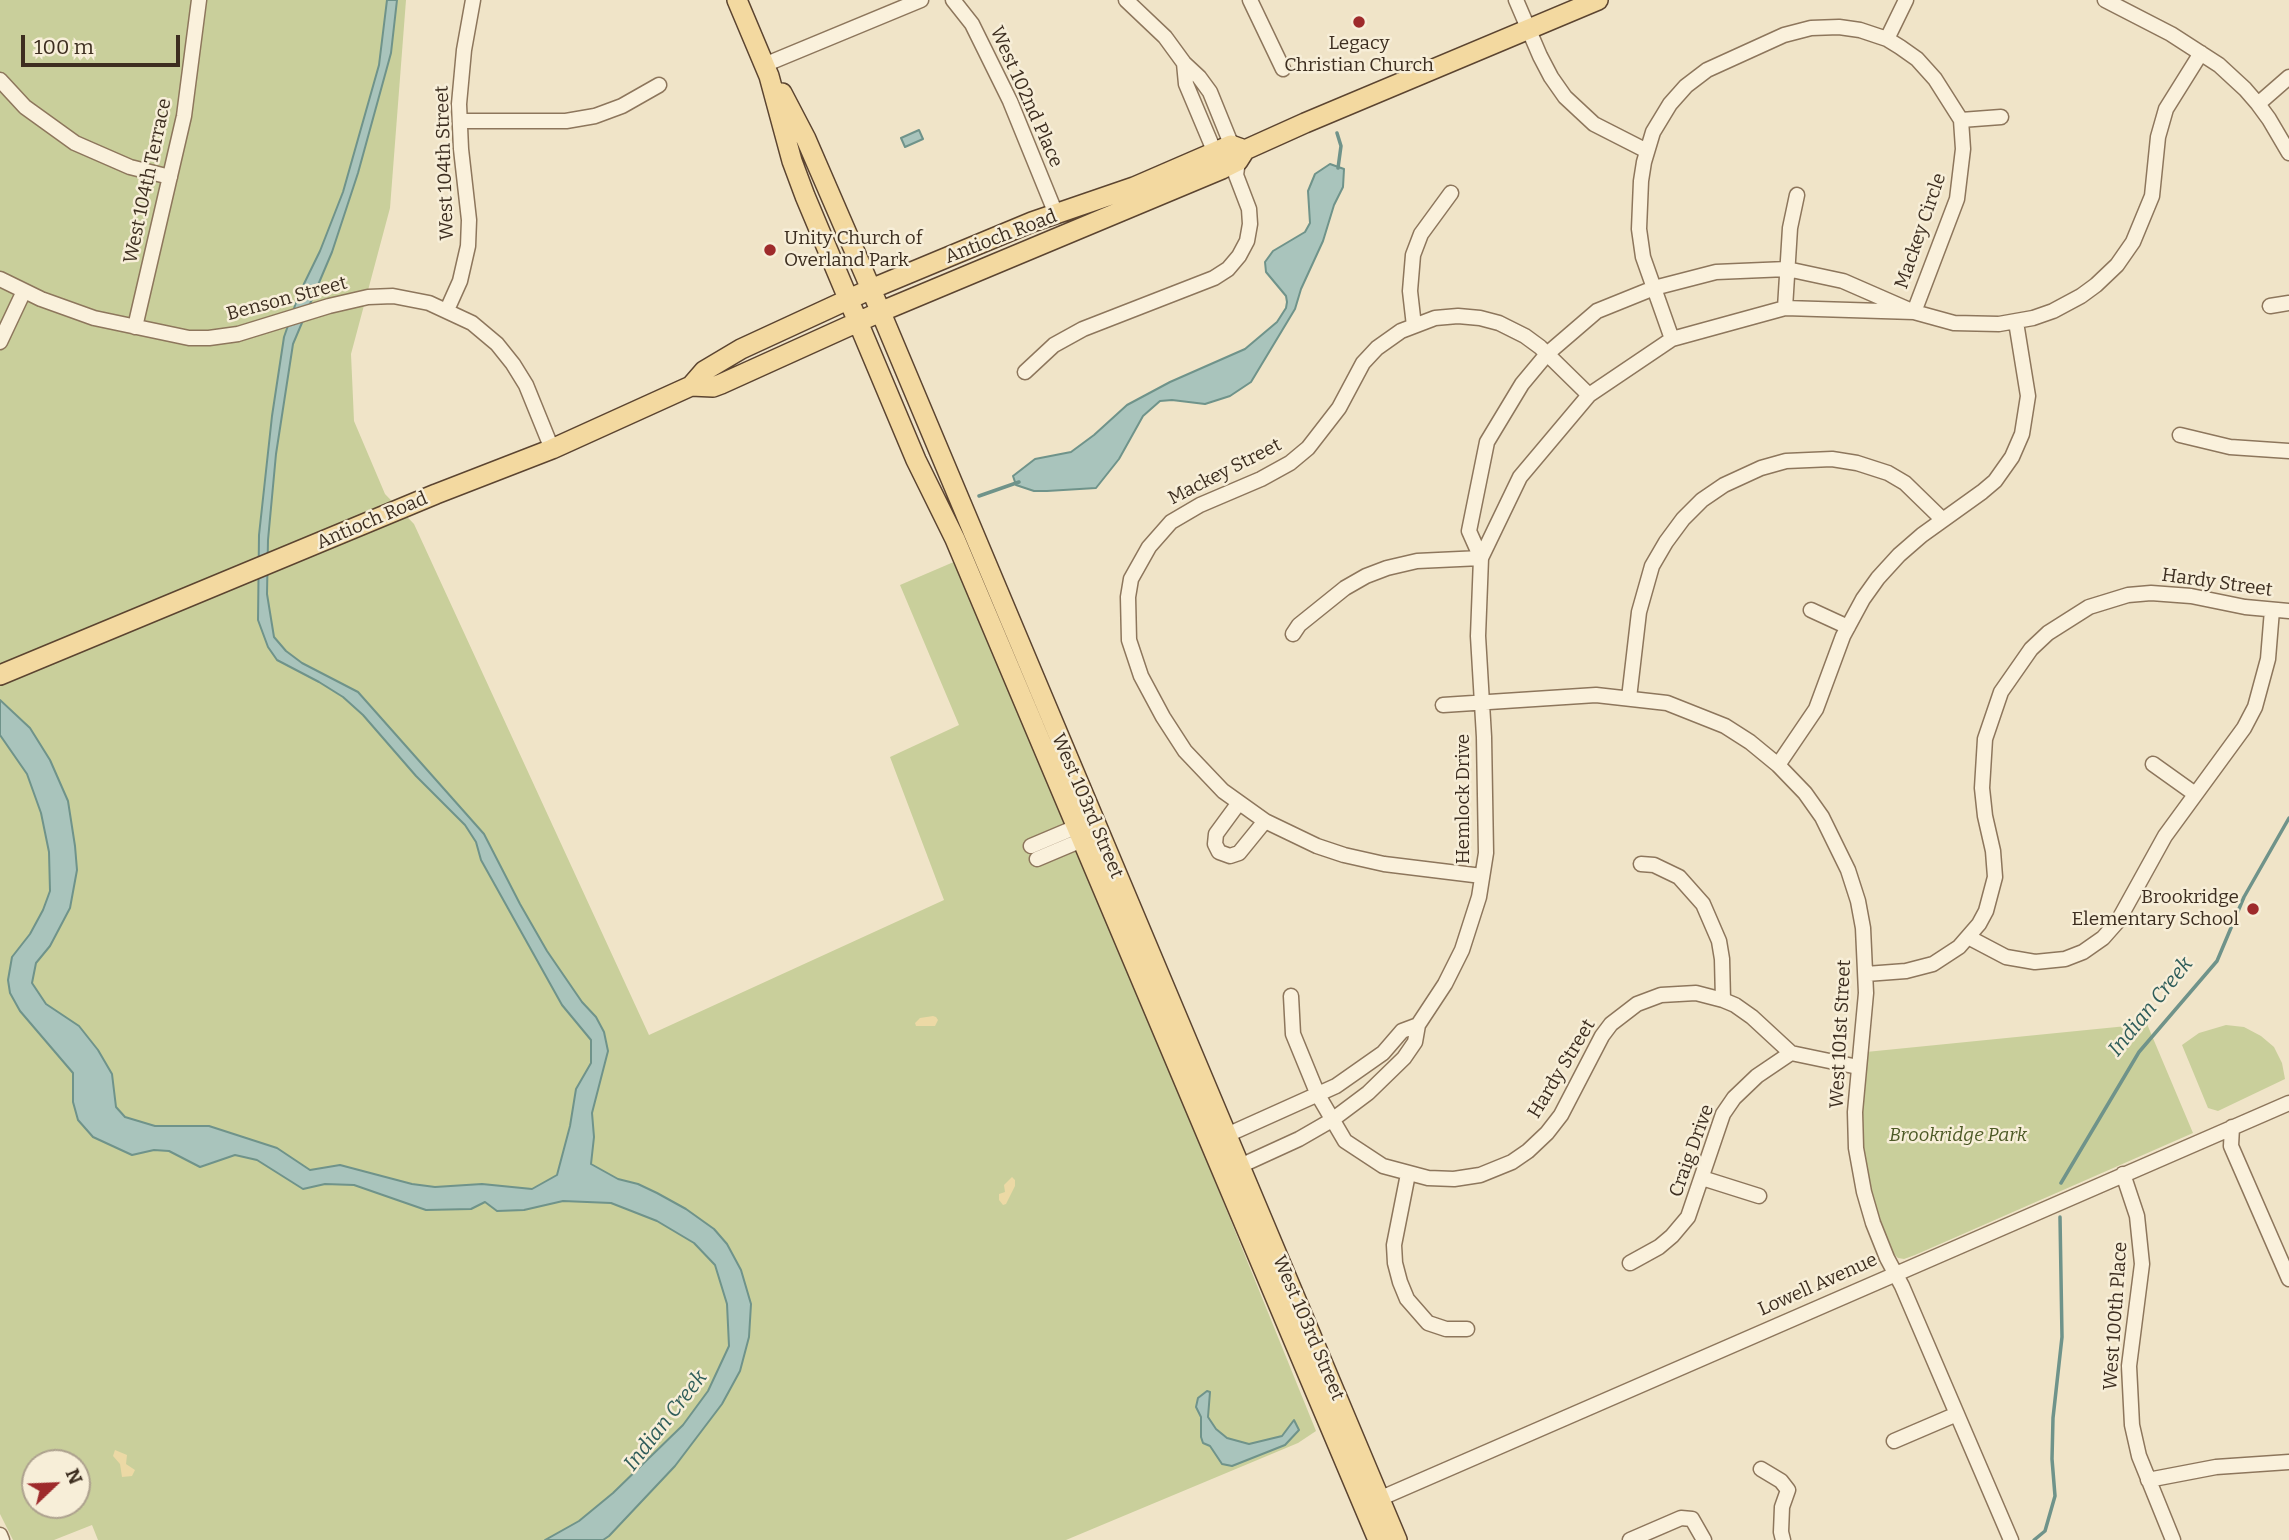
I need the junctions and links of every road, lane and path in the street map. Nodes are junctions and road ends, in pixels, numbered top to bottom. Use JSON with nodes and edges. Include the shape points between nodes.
{"nodes":[{"id":1,"x":199,"y":0,"type":"edge"},
{"id":2,"x":473,"y":0,"type":"edge"},
{"id":3,"x":737,"y":0,"type":"edge"},
{"id":4,"x":921,"y":0,"type":"edge"},
{"id":5,"x":953,"y":0,"type":"edge"},
{"id":6,"x":1126,"y":0,"type":"edge"},
{"id":7,"x":1250,"y":0,"type":"edge"},
{"id":8,"x":1516,"y":0,"type":"edge"},
{"id":9,"x":1598,"y":0,"type":"edge"},
{"id":10,"x":1906,"y":0,"type":"edge"},
{"id":11,"x":2105,"y":0,"type":"edge"},
{"id":12,"x":1529,"y":29,"type":"junction"},
{"id":13,"x":1887,"y":39,"type":"junction"},
{"id":14,"x":2201,"y":53,"type":"junction"},
{"id":15,"x":1283,"y":69,"type":"dead end"},
{"id":16,"x":767,"y":70,"type":"junction"},
{"id":17,"x":2289,"y":77,"type":"edge"},
{"id":18,"x":0,"y":80,"type":"edge"},
{"id":19,"x":660,"y":85,"type":"dead end"},
{"id":20,"x":2258,"y":104,"type":"junction"},
{"id":21,"x":794,"y":114,"type":"junction"},
{"id":22,"x":2001,"y":117,"type":"dead end"},
{"id":23,"x":1961,"y":120,"type":"junction"},
{"id":24,"x":460,"y":121,"type":"junction"},
{"id":25,"x":786,"y":137,"type":"junction"},
{"id":26,"x":1647,"y":151,"type":"junction"},
{"id":27,"x":2289,"y":153,"type":"edge"},
{"id":28,"x":1231,"y":159,"type":"junction"},
{"id":29,"x":170,"y":177,"type":"junction"},
{"id":30,"x":1451,"y":193,"type":"dead end"},
{"id":31,"x":1797,"y":195,"type":"dead end"},
{"id":32,"x":1056,"y":214,"type":"junction"},
{"id":33,"x":1787,"y":269,"type":"junction"},
{"id":34,"x":0,"y":279,"type":"edge"},
{"id":35,"x":1654,"y":288,"type":"junction"},
{"id":36,"x":871,"y":289,"type":"junction"},
{"id":37,"x":24,"y":291,"type":"junction"},
{"id":38,"x":849,"y":299,"type":"junction"},
{"id":39,"x":2289,"y":303,"type":"edge"},
{"id":40,"x":2270,"y":306,"type":"dead end"},
{"id":41,"x":1785,"y":308,"type":"junction"},
{"id":42,"x":447,"y":310,"type":"junction"},
{"id":43,"x":880,"y":312,"type":"junction"},
{"id":44,"x":1914,"y":312,"type":"junction"},
{"id":45,"x":2016,"y":321,"type":"junction"},
{"id":46,"x":858,"y":322,"type":"junction"},
{"id":47,"x":1414,"y":326,"type":"junction"},
{"id":48,"x":135,"y":327,"type":"junction"},
{"id":49,"x":1672,"y":339,"type":"junction"},
{"id":50,"x":0,"y":342,"type":"edge"},
{"id":51,"x":1547,"y":354,"type":"junction"},
{"id":52,"x":1026,"y":372,"type":"dead end"},
{"id":53,"x":691,"y":386,"type":"junction"},
{"id":54,"x":1589,"y":395,"type":"junction"},
{"id":55,"x":2180,"y":435,"type":"dead end"},
{"id":56,"x":552,"y":449,"type":"junction"},
{"id":57,"x":2289,"y":450,"type":"edge"},
{"id":58,"x":1943,"y":520,"type":"junction"},
{"id":59,"x":1481,"y":558,"type":"junction"},
{"id":60,"x":1811,"y":610,"type":"dead end"},
{"id":61,"x":2272,"y":610,"type":"junction"},
{"id":62,"x":2289,"y":611,"type":"edge"},
{"id":63,"x":1848,"y":627,"type":"junction"},
{"id":64,"x":1293,"y":634,"type":"dead end"},
{"id":65,"x":53,"y":655,"type":"junction"},
{"id":66,"x":0,"y":675,"type":"edge"},
{"id":67,"x":0,"y":683,"type":"edge"},
{"id":68,"x":1629,"y":698,"type":"junction"},
{"id":69,"x":1481,"y":701,"type":"junction"},
{"id":70,"x":1443,"y":705,"type":"dead end"},
{"id":71,"x":2153,"y":764,"type":"dead end"},
{"id":72,"x":1778,"y":765,"type":"junction"},
{"id":73,"x":2194,"y":794,"type":"junction"},
{"id":74,"x":1238,"y":803,"type":"junction"},
{"id":75,"x":1265,"y":821,"type":"junction"},
{"id":76,"x":1085,"y":831,"type":"junction"},
{"id":77,"x":1034,"y":852,"type":"dead end"},
{"id":78,"x":1641,"y":863,"type":"dead end"},
{"id":79,"x":1482,"y":876,"type":"junction"},
{"id":80,"x":1968,"y":937,"type":"junction"},
{"id":81,"x":1866,"y":974,"type":"junction"},
{"id":82,"x":1291,"y":996,"type":"dead end"},
{"id":83,"x":1723,"y":1000,"type":"junction"},
{"id":84,"x":1418,"y":1025,"type":"junction"},
{"id":85,"x":1791,"y":1053,"type":"junction"},
{"id":86,"x":1858,"y":1067,"type":"junction"},
{"id":87,"x":1318,"y":1095,"type":"junction"},
{"id":88,"x":2289,"y":1103,"type":"edge"},
{"id":89,"x":1332,"y":1121,"type":"junction"},
{"id":90,"x":2232,"y":1127,"type":"junction"},
{"id":91,"x":1227,"y":1135,"type":"junction"},
{"id":92,"x":1217,"y":1157,"type":"junction"},
{"id":93,"x":1240,"y":1166,"type":"junction"},
{"id":94,"x":1408,"y":1174,"type":"junction"},
{"id":95,"x":2123,"y":1174,"type":"junction"},
{"id":96,"x":1702,"y":1178,"type":"junction"},
{"id":97,"x":1759,"y":1196,"type":"dead end"},
{"id":98,"x":1630,"y":1263,"type":"dead end"},
{"id":99,"x":1895,"y":1273,"type":"junction"},
{"id":100,"x":2289,"y":1279,"type":"edge"},
{"id":101,"x":1467,"y":1329,"type":"dead end"},
{"id":102,"x":1957,"y":1414,"type":"junction"},
{"id":103,"x":1894,"y":1441,"type":"dead end"},
{"id":104,"x":2289,"y":1462,"type":"edge"},
{"id":105,"x":1761,"y":1469,"type":"dead end"},
{"id":106,"x":2148,"y":1480,"type":"junction"},
{"id":107,"x":1372,"y":1502,"type":"junction"},
{"id":108,"x":0,"y":1535,"type":"edge"},
{"id":109,"x":2,"y":1540,"type":"edge"},
{"id":110,"x":1378,"y":1540,"type":"edge"},
{"id":111,"x":1397,"y":1540,"type":"edge"},
{"id":112,"x":1630,"y":1540,"type":"edge"},
{"id":113,"x":1704,"y":1540,"type":"edge"},
{"id":114,"x":1783,"y":1540,"type":"edge"},
{"id":115,"x":2011,"y":1540,"type":"edge"},
{"id":116,"x":2174,"y":1540,"type":"edge"}],
"edges":[{"from":1,"to":29,"type":"street","name":"West 104th Terrace","via":[[188,93]]},
{"from":2,"to":24,"type":"street","name":"West 104th Street","via":[[464,50]]},
{"from":3,"to":16,"type":"main road","name":"West 103rd Street"},
{"from":4,"to":16,"type":"street"},
{"from":5,"to":32,"type":"street","name":"West 102nd Place","via":[[972,24],[1010,101]]},
{"from":6,"to":28,"type":"street","via":[[1165,37],[1210,92]]},
{"from":7,"to":15,"type":"street"},
{"from":8,"to":12,"type":"street"},
{"from":9,"to":12,"type":"main road","name":"Antioch Road"},
{"from":10,"to":13,"type":"street"},
{"from":11,"to":14,"type":"street"},
{"from":12,"to":26,"type":"street","via":[[1551,77],[1580,113]]},
{"from":12,"to":28,"type":"main road","name":"Antioch Road"},
{"from":13,"to":23,"type":"street","via":[[1928,71]]},
{"from":13,"to":26,"type":"street","via":[[1860,30],[1811,28],[1723,61],[1686,86],[1670,104]]},
{"from":14,"to":20,"type":"street","via":[[2236,79]]},
{"from":14,"to":45,"type":"street","name":"Hemlock Drive","via":[[2166,109],[2152,196],[2126,253],[2081,296],[2053,311]]},
{"from":16,"to":21,"type":"main road","name":"West 103rd Street"},
{"from":16,"to":25,"type":"main road","name":"West 103rd Street"},
{"from":17,"to":20,"type":"street"},
{"from":18,"to":29,"type":"street","via":[[25,107],[75,144],[130,167]]},
{"from":19,"to":24,"type":"street","via":[[595,116],[566,121]]},
{"from":20,"to":27,"type":"street"},
{"from":21,"to":25,"type":"main road"},
{"from":21,"to":36,"type":"main road","name":"West 103rd Street"},
{"from":22,"to":23,"type":"street"},
{"from":23,"to":44,"type":"street","name":"Mackey Circle","via":[[1964,149],[1956,199]]},
{"from":24,"to":42,"type":"street","name":"West 104th Street","via":[[468,246]]},
{"from":25,"to":38,"type":"main road","name":"West 103rd Street","via":[[805,196]]},
{"from":26,"to":35,"type":"street","via":[[1639,229]]},
{"from":28,"to":32,"type":"main road","name":"Antioch Road"},
{"from":28,"to":43,"type":"main road","name":"Antioch Road"},
{"from":28,"to":52,"type":"street","via":[[1250,224],[1247,241],[1228,269],[1068,337]]},
{"from":29,"to":48,"type":"street","name":"West 104th Terrace"},
{"from":30,"to":47,"type":"street","via":[[1420,234],[1413,255],[1410,291]]},
{"from":31,"to":33,"type":"street"},
{"from":32,"to":36,"type":"main road","name":"Antioch Road"},
{"from":33,"to":35,"type":"street","name":"Hemlock Drive","via":[[1716,272]]},
{"from":33,"to":41,"type":"street"},
{"from":33,"to":44,"type":"street","name":"Hemlock Drive","via":[[1843,281]]},
{"from":34,"to":37,"type":"street","name":"Benson Street"},
{"from":35,"to":49,"type":"street"},
{"from":35,"to":51,"type":"street","name":"Hemlock Drive","via":[[1597,311]]},
{"from":36,"to":38,"type":"main road","name":"Antioch Road"},
{"from":36,"to":43,"type":"main road","name":"West 103rd Street"},
{"from":37,"to":48,"type":"street","name":"Benson Street","via":[[94,318]]},
{"from":37,"to":50,"type":"street"},
{"from":38,"to":46,"type":"main road","name":"West 103rd Street"},
{"from":38,"to":53,"type":"main road","name":"Antioch Road","via":[[731,355],[704,371]]},
{"from":39,"to":40,"type":"street"},
{"from":41,"to":44,"type":"street","name":"Hemlock Drive"},
{"from":41,"to":49,"type":"street","name":"Hemlock Drive"},
{"from":42,"to":48,"type":"street","name":"Benson Street","via":[[380,296],[218,337],[189,338]]},
{"from":42,"to":56,"type":"street","via":[[483,331],[513,364]]},
{"from":43,"to":46,"type":"main road","name":"Antioch Road"},
{"from":43,"to":76,"type":"main road","name":"West 103rd Street"},
{"from":44,"to":45,"type":"street","name":"Hemlock Drive","via":[[1965,324]]},
{"from":45,"to":58,"type":"street","via":[[2028,396],[2022,435],[1995,481]]},
{"from":46,"to":53,"type":"main road","name":"Antioch Road","via":[[721,384]]},
{"from":46,"to":76,"type":"main road","name":"West 103rd Street"},
{"from":47,"to":51,"type":"street","name":"Mackey Street","via":[[1435,318],[1480,318],[1509,327]]},
{"from":47,"to":74,"type":"street","name":"Mackey Street","via":[[1369,355],[1326,428],[1308,448],[1261,479],[1171,522],[1131,579],[1129,640],[1141,676],[1185,751]]},
{"from":49,"to":54,"type":"street","name":"Hemlock Drive"},
{"from":51,"to":54,"type":"street","name":"Mackey Street"},
{"from":51,"to":59,"type":"street","name":"Hemlock Drive","via":[[1522,384],[1487,442],[1469,531]]},
{"from":53,"to":56,"type":"main road","name":"Antioch Road"},
{"from":54,"to":59,"type":"street","name":"Hemlock Drive","via":[[1520,477]]},
{"from":55,"to":57,"type":"street","via":[[2230,447]]},
{"from":56,"to":65,"type":"main road","name":"Antioch Road"},
{"from":58,"to":63,"type":"street","via":[[1899,555],[1863,599]]},
{"from":58,"to":68,"type":"street","via":[[1888,473],[1832,459],[1786,461],[1724,485],[1683,519],[1652,566],[1639,612]]},
{"from":59,"to":64,"type":"street","via":[[1417,561],[1366,576]]},
{"from":59,"to":69,"type":"street","name":"Hemlock Drive"},
{"from":60,"to":63,"type":"street"},
{"from":61,"to":62,"type":"street","name":"Hardy Street"},
{"from":61,"to":73,"type":"street","via":[[2267,659],[2255,707]]},
{"from":61,"to":80,"type":"street","name":"Hardy Street","via":[[2171,594],[2128,595],[2067,619],[2031,649],[2001,692],[1985,739],[1982,788],[1995,877],[1986,911]]},
{"from":63,"to":72,"type":"street","via":[[1816,709]]},
{"from":65,"to":66,"type":"main road","name":"Antioch Road"},
{"from":65,"to":67,"type":"main road","name":"Antioch Road"},
{"from":68,"to":69,"type":"street","name":"West 101st Street","via":[[1596,695]]},
{"from":68,"to":72,"type":"street","name":"West 101st Street","via":[[1667,703],[1703,716],[1750,742]]},
{"from":69,"to":70,"type":"street","name":"West 101st Street"},
{"from":69,"to":79,"type":"street","name":"Hemlock Drive","via":[[1486,827]]},
{"from":71,"to":73,"type":"street"},
{"from":72,"to":81,"type":"street","name":"West 101st Street","via":[[1805,793],[1837,843],[1858,901]]},
{"from":73,"to":80,"type":"street","via":[[2118,921],[2083,951],[2055,961],[2025,961],[2006,957]]},
{"from":74,"to":75,"type":"street","name":"Mackey Street"},
{"from":74,"to":75,"type":"street","via":[[1216,834],[1214,844],[1219,852],[1239,853]]},
{"from":75,"to":79,"type":"street","name":"Mackey Street","via":[[1344,855]]},
{"from":76,"to":77,"type":"street"},
{"from":76,"to":91,"type":"main road","name":"West 103rd Street"},
{"from":76,"to":92,"type":"main road","name":"West 103rd Street"},
{"from":78,"to":83,"type":"street","via":[[1679,877],[1703,904],[1719,941]]},
{"from":79,"to":84,"type":"street","name":"Hemlock Drive","via":[[1462,950]]},
{"from":80,"to":81,"type":"street","name":"Hardy Street","via":[[1933,964]]},
{"from":81,"to":86,"type":"street","name":"West 101st Street"},
{"from":82,"to":87,"type":"street","via":[[1293,1034]]},
{"from":83,"to":85,"type":"street","name":"Hardy Street","via":[[1752,1017]]},
{"from":83,"to":94,"type":"street","name":"Hardy Street","via":[[1677,992],[1625,1012],[1602,1036],[1561,1115],[1547,1133],[1512,1161],[1466,1178]]},
{"from":84,"to":87,"type":"street","name":"Hemlock Drive","via":[[1402,1031],[1362,1070]]},
{"from":84,"to":89,"type":"street","name":"Hemlock Drive","via":[[1415,1042],[1404,1058]]},
{"from":85,"to":86,"type":"street"},
{"from":85,"to":96,"type":"street","name":"Craig Drive","via":[[1734,1098],[1723,1114]]},
{"from":86,"to":99,"type":"street","name":"West 101st Street","via":[[1856,1148],[1873,1223]]},
{"from":87,"to":89,"type":"street","name":"Hardy Street"},
{"from":87,"to":91,"type":"street","name":"Hemlock Drive"},
{"from":88,"to":90,"type":"street","name":"Lowell Avenue"},
{"from":89,"to":93,"type":"street","name":"Hemlock Drive"},
{"from":89,"to":94,"type":"street","name":"Hardy Street","via":[[1345,1141],[1365,1156]]},
{"from":90,"to":95,"type":"street","name":"Lowell Avenue"},
{"from":90,"to":100,"type":"street","via":[[2231,1146]]},
{"from":91,"to":92,"type":"street"},
{"from":91,"to":93,"type":"main road","name":"West 103rd Street"},
{"from":92,"to":93,"type":"street"},
{"from":92,"to":107,"type":"main road","name":"West 103rd Street"},
{"from":93,"to":107,"type":"main road","name":"West 103rd Street"},
{"from":94,"to":101,"type":"street","via":[[1395,1232],[1400,1282],[1407,1299],[1427,1323]]},
{"from":95,"to":99,"type":"street","name":"Lowell Avenue"},
{"from":95,"to":106,"type":"street","name":"West 100th Place","via":[[2137,1216],[2142,1264],[2129,1397]]},
{"from":96,"to":97,"type":"street"},
{"from":96,"to":98,"type":"street","name":"Craig Drive","via":[[1681,1226],[1659,1247]]},
{"from":99,"to":102,"type":"street","name":"West 101st Street"},
{"from":99,"to":107,"type":"street","name":"Lowell Avenue"},
{"from":102,"to":103,"type":"street"},
{"from":102,"to":115,"type":"street","name":"West 101st Street"},
{"from":104,"to":106,"type":"street","via":[[2216,1467]]},
{"from":105,"to":114,"type":"street","via":[[1788,1490],[1782,1507]]},
{"from":106,"to":116,"type":"street","name":"West 100th Place"},
{"from":107,"to":110,"type":"main road","name":"West 103rd Street"},
{"from":107,"to":111,"type":"main road","name":"West 103rd Street"},
{"from":108,"to":109,"type":"street"},
{"from":112,"to":113,"type":"street","via":[[1681,1518],[1692,1520]]}]}
